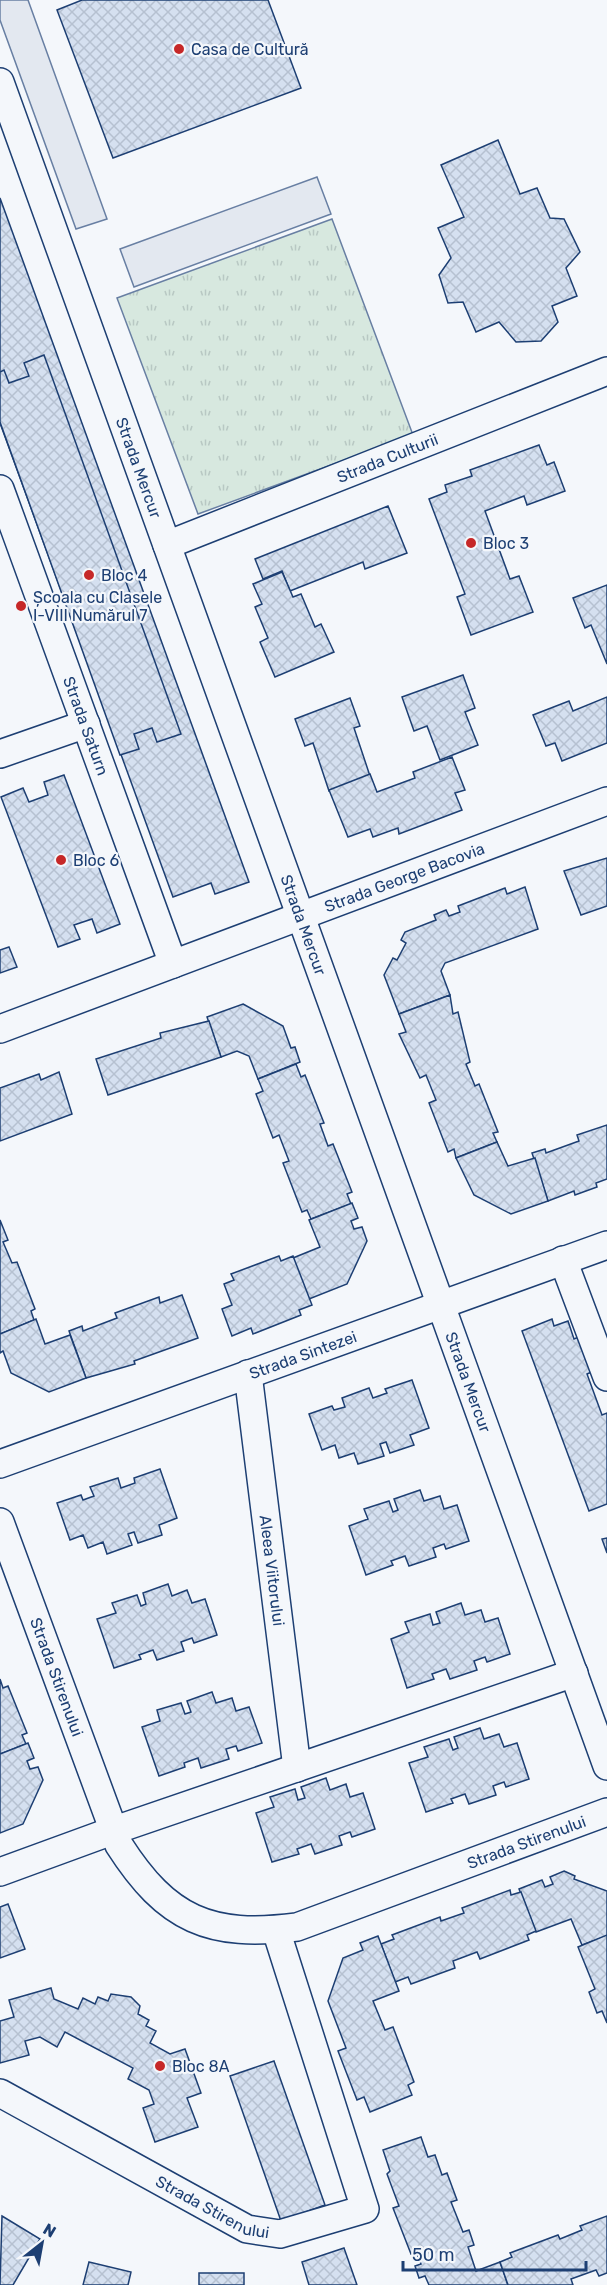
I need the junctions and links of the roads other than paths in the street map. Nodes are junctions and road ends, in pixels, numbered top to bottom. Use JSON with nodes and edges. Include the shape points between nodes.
{"nodes":[{"id":1,"x":0,"y":82,"type":"edge"},
{"id":2,"x":607,"y":371,"type":"edge"},
{"id":3,"x":0,"y":489,"type":"edge"},
{"id":4,"x":167,"y":545,"type":"junction"},
{"id":5,"x":86,"y":724,"type":"junction"},
{"id":6,"x":0,"y":754,"type":"edge"},
{"id":7,"x":607,"y":801,"type":"edge"},
{"id":8,"x":301,"y":916,"type":"junction"},
{"id":9,"x":173,"y":964,"type":"junction"},
{"id":10,"x":0,"y":1029,"type":"edge"},
{"id":11,"x":607,"y":1245,"type":"edge"},
{"id":12,"x":563,"y":1260,"type":"junction"},
{"id":13,"x":441,"y":1305,"type":"junction"},
{"id":14,"x":248,"y":1374,"type":"junction"},
{"id":15,"x":607,"y":1377,"type":"edge"},
{"id":16,"x":0,"y":1464,"type":"edge"},
{"id":17,"x":0,"y":1522,"type":"edge"},
{"id":18,"x":574,"y":1672,"type":"junction"},
{"id":19,"x":607,"y":1766,"type":"edge"},
{"id":20,"x":297,"y":1768,"type":"junction"},
{"id":21,"x":607,"y":1812,"type":"edge"},
{"id":22,"x":112,"y":1831,"type":"junction"},
{"id":23,"x":0,"y":1872,"type":"edge"},
{"id":24,"x":276,"y":1930,"type":"junction"},
{"id":25,"x":0,"y":2093,"type":"edge"}],
"edges":[{"from":1,"to":4,"type":"street","name":"Strada Mercur"},
{"from":2,"to":4,"type":"street","name":"Strada Culturii"},
{"from":3,"to":5,"type":"street","name":"Strada Saturn"},
{"from":4,"to":8,"type":"street","name":"Strada Mercur"},
{"from":5,"to":6,"type":"street"},
{"from":5,"to":9,"type":"street","name":"Strada Saturn"},
{"from":7,"to":8,"type":"street","name":"Strada George Bacovia"},
{"from":8,"to":9,"type":"street","name":"Strada George Bacovia"},
{"from":8,"to":13,"type":"street","name":"Strada Mercur"},
{"from":9,"to":10,"type":"street","name":"Strada George Bacovia"},
{"from":11,"to":12,"type":"street","name":"Strada Sintezei"},
{"from":12,"to":13,"type":"street","name":"Strada Sintezei"},
{"from":12,"to":15,"type":"street"},
{"from":13,"to":14,"type":"street","name":"Strada Sintezei"},
{"from":13,"to":18,"type":"street","name":"Strada Mercur"},
{"from":14,"to":16,"type":"street","name":"Strada Sintezei"},
{"from":14,"to":20,"type":"street","name":"Aleea Viitorului"},
{"from":17,"to":22,"type":"street","name":"Strada Stirenului"},
{"from":18,"to":19,"type":"street","name":"Strada Mercur"},
{"from":18,"to":20,"type":"street"},
{"from":20,"to":22,"type":"street"},
{"from":21,"to":24,"type":"street","name":"Strada Stirenului","via":[[319,1920]]},
{"from":22,"to":23,"type":"street"},
{"from":22,"to":24,"type":"street","name":"Strada Stirenului","via":[[135,1869],[176,1908],[201,1921],[233,1930]]},
{"from":24,"to":25,"type":"street","name":"Strada Stirenului","via":[[366,2209],[280,2234],[247,2229]]}]}
